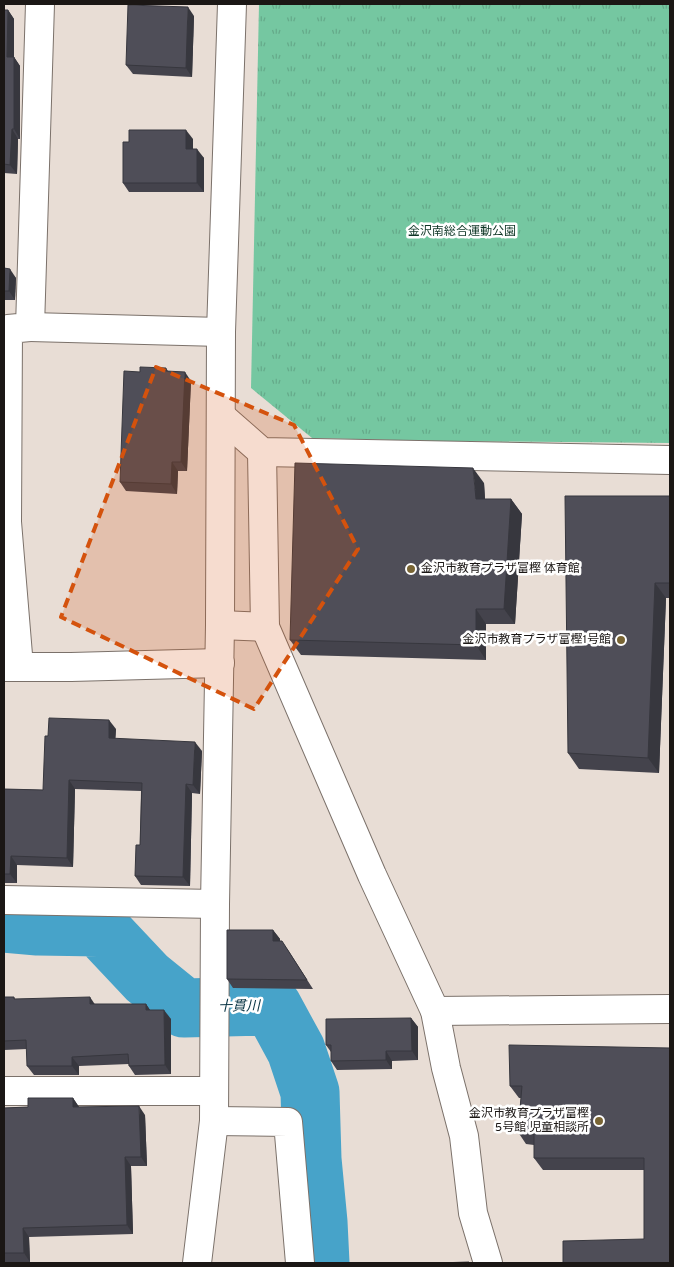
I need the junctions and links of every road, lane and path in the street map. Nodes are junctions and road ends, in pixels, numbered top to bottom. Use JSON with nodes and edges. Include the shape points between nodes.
{"nodes":[{"id":1,"x":40,"y":4,"type":"edge"},
{"id":2,"x":232,"y":4,"type":"edge"},
{"id":3,"x":30,"y":327,"type":"junction"},
{"id":4,"x":222,"y":332,"type":"junction"},
{"id":5,"x":221,"y":416,"type":"junction"},
{"id":6,"x":6,"y":432,"type":"edge"},
{"id":7,"x":262,"y":452,"type":"junction"},
{"id":8,"x":670,"y":460,"type":"edge"},
{"id":9,"x":220,"y":625,"type":"junction"},
{"id":10,"x":265,"y":627,"type":"junction"},
{"id":11,"x":220,"y":663,"type":"junction"},
{"id":12,"x":11,"y":667,"type":"edge"},
{"id":13,"x":4,"y":900,"type":"edge"},
{"id":14,"x":215,"y":904,"type":"junction"},
{"id":15,"x":670,"y":1009,"type":"edge"},
{"id":16,"x":435,"y":1011,"type":"junction"},
{"id":17,"x":4,"y":1091,"type":"edge"},
{"id":18,"x":214,"y":1091,"type":"junction"},
{"id":19,"x":214,"y":1121,"type":"junction"},
{"id":20,"x":197,"y":1263,"type":"edge"},
{"id":21,"x":300,"y":1263,"type":"edge"},
{"id":22,"x":488,"y":1263,"type":"edge"}],
"edges":[{"from":1,"to":3,"type":"street"},
{"from":2,"to":4,"type":"street"},
{"from":3,"to":4,"type":"street"},
{"from":3,"to":6,"type":"street","via":[[8,329]]},
{"from":4,"to":5,"type":"street"},
{"from":5,"to":7,"type":"street"},
{"from":5,"to":9,"type":"street"},
{"from":6,"to":12,"type":"street"},
{"from":7,"to":8,"type":"street"},
{"from":7,"to":10,"type":"street"},
{"from":9,"to":10,"type":"street"},
{"from":9,"to":11,"type":"street"},
{"from":10,"to":16,"type":"street","via":[[372,875]]},
{"from":11,"to":12,"type":"street"},
{"from":11,"to":14,"type":"street"},
{"from":13,"to":14,"type":"street"},
{"from":14,"to":18,"type":"street"},
{"from":15,"to":16,"type":"street"},
{"from":16,"to":22,"type":"street","via":[[464,1136],[473,1213]]},
{"from":17,"to":18,"type":"street"},
{"from":18,"to":19,"type":"street"},
{"from":19,"to":20,"type":"street"},
{"from":19,"to":21,"type":"street","via":[[288,1122]]}]}
